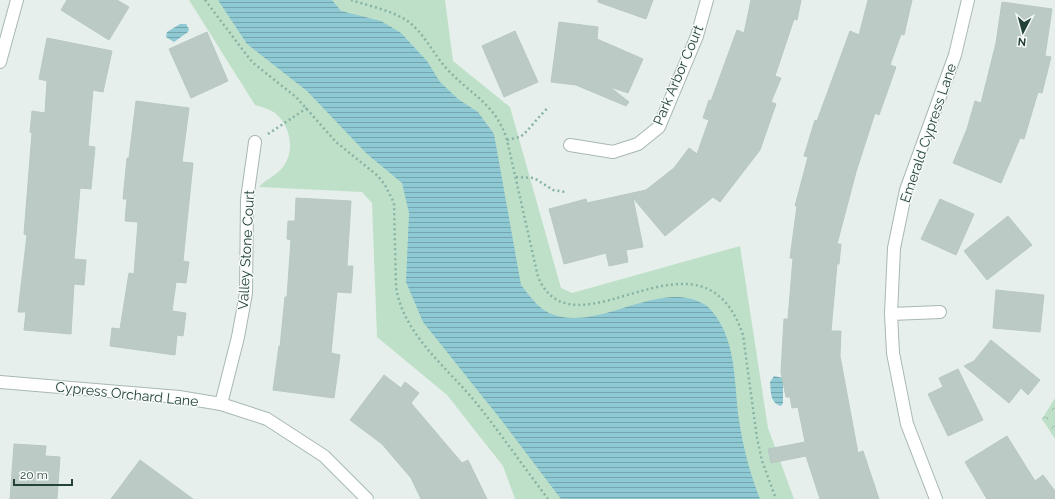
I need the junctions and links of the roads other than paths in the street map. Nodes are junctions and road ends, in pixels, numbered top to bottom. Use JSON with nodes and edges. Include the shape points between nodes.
{"nodes":[{"id":1,"x":17,"y":0,"type":"edge"},
{"id":2,"x":707,"y":0,"type":"edge"},
{"id":3,"x":968,"y":0,"type":"edge"},
{"id":4,"x":0,"y":62,"type":"edge"},
{"id":5,"x":255,"y":142,"type":"road end"},
{"id":6,"x":570,"y":145,"type":"dead end"},
{"id":7,"x":940,"y":312,"type":"dead end"},
{"id":8,"x":890,"y":314,"type":"junction"},
{"id":9,"x":0,"y":382,"type":"edge"},
{"id":10,"x":221,"y":404,"type":"junction"},
{"id":11,"x":367,"y":499,"type":"edge"},
{"id":12,"x":936,"y":499,"type":"edge"}],
"edges":[{"from":1,"to":4,"type":"street"},
{"from":2,"to":6,"type":"street","name":"Park Arbor Court","via":[[697,36],[659,127],[638,144],[613,152]]},
{"from":3,"to":8,"type":"street","name":"Emerald Cypress Lane","via":[[955,55],[906,190],[894,248]]},
{"from":5,"to":10,"type":"street","name":"Valley Stone Court","via":[[247,199],[246,293]]},
{"from":7,"to":8,"type":"street"},
{"from":8,"to":12,"type":"street","name":"Emerald Cypress Lane","via":[[894,353],[907,424]]},
{"from":9,"to":10,"type":"street","name":"Cypress Orchard Lane","via":[[179,396]]},
{"from":10,"to":11,"type":"street","name":"Cypress Orchard Lane","via":[[267,419],[324,456]]}]}
